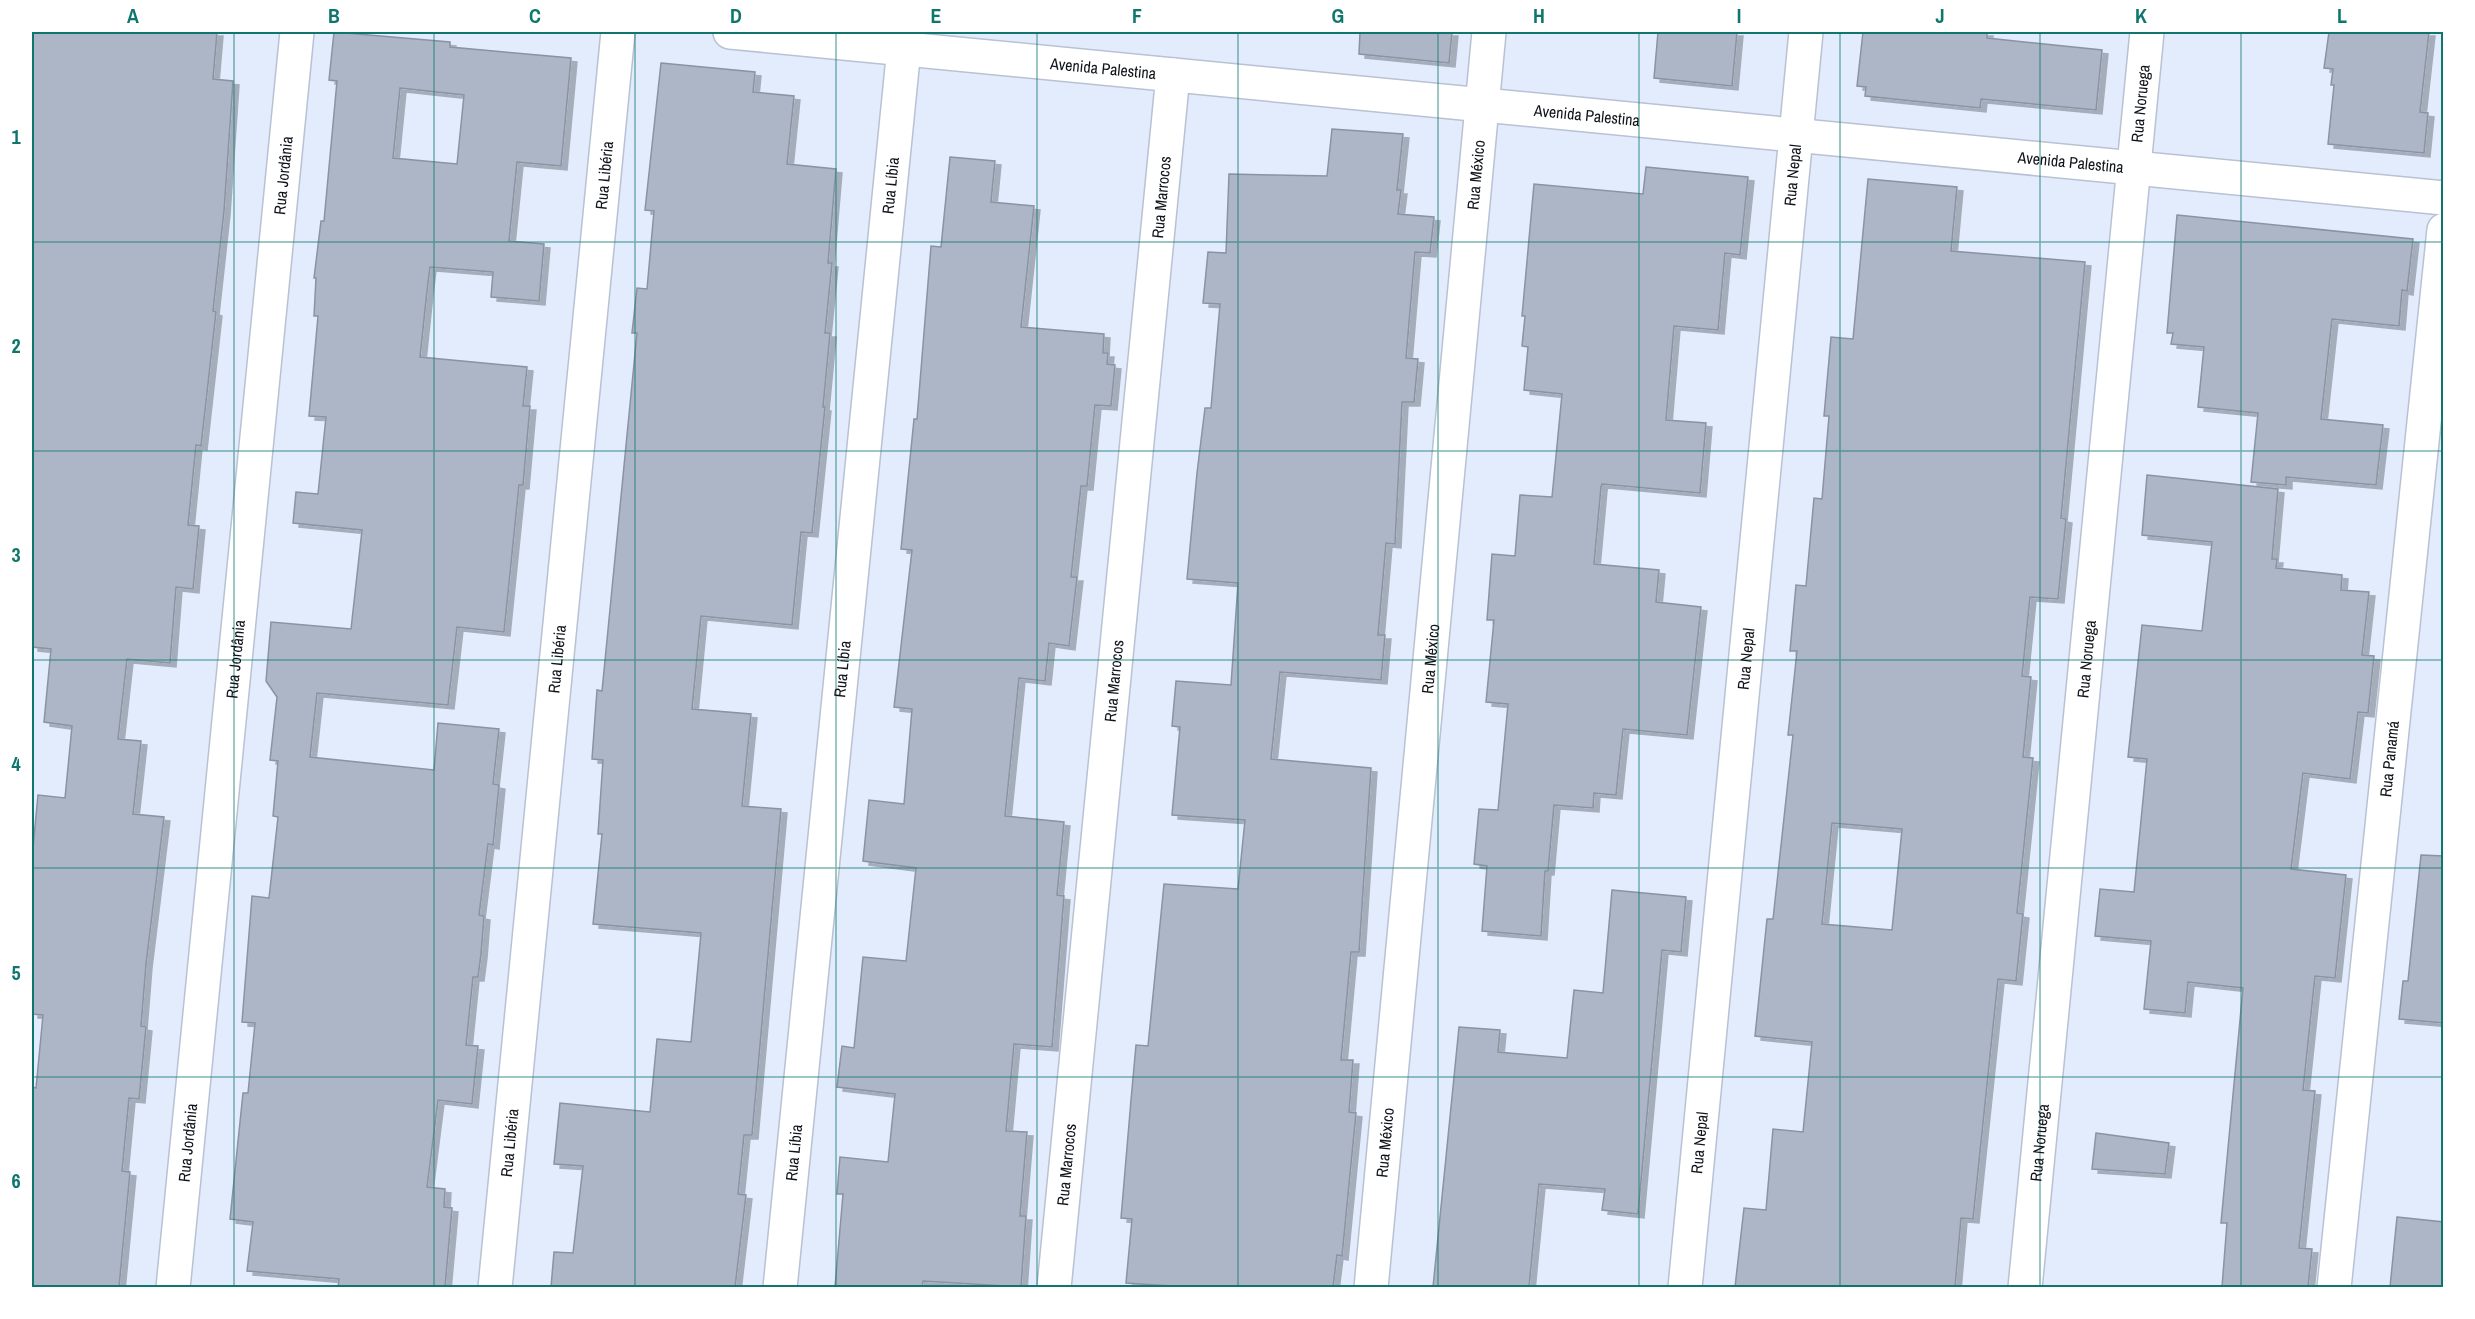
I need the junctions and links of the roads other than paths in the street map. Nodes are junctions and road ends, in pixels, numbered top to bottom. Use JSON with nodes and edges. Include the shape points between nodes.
{"nodes":[{"id":1,"x":297,"y":32,"type":"edge"},
{"id":2,"x":618,"y":32,"type":"edge"},
{"id":3,"x":730,"y":32,"type":"edge"},
{"id":4,"x":1489,"y":32,"type":"edge"},
{"id":5,"x":1806,"y":32,"type":"edge"},
{"id":6,"x":2147,"y":32,"type":"edge"},
{"id":7,"x":904,"y":48,"type":"junction"},
{"id":8,"x":1173,"y":75,"type":"junction"},
{"id":9,"x":1482,"y":105,"type":"junction"},
{"id":10,"x":1796,"y":135,"type":"junction"},
{"id":11,"x":2134,"y":168,"type":"junction"},
{"id":12,"x":2444,"y":198,"type":"edge"},
{"id":13,"x":2444,"y":230,"type":"edge"},
{"id":14,"x":173,"y":1287,"type":"edge"},
{"id":15,"x":495,"y":1287,"type":"edge"},
{"id":16,"x":780,"y":1287,"type":"edge"},
{"id":17,"x":1054,"y":1287,"type":"edge"},
{"id":18,"x":1371,"y":1287,"type":"edge"},
{"id":19,"x":1685,"y":1287,"type":"edge"},
{"id":20,"x":2025,"y":1287,"type":"edge"},
{"id":21,"x":2334,"y":1287,"type":"edge"}],
"edges":[{"from":1,"to":14,"type":"street","name":"Rua Jordânia"},
{"from":2,"to":15,"type":"street","name":"Rua Libéria"},
{"from":3,"to":7,"type":"street","name":"Avenida Palestina"},
{"from":4,"to":9,"type":"street","name":"Rua México"},
{"from":5,"to":10,"type":"street","name":"Rua Nepal"},
{"from":6,"to":11,"type":"street","name":"Rua Noruega"},
{"from":7,"to":8,"type":"street","name":"Avenida Palestina"},
{"from":7,"to":16,"type":"street","name":"Rua Líbia"},
{"from":8,"to":9,"type":"street","name":"Avenida Palestina"},
{"from":8,"to":17,"type":"street","name":"Rua Marrocos"},
{"from":9,"to":10,"type":"street","name":"Avenida Palestina"},
{"from":9,"to":18,"type":"street","name":"Rua México"},
{"from":10,"to":11,"type":"street","name":"Avenida Palestina"},
{"from":10,"to":19,"type":"street","name":"Rua Nepal"},
{"from":11,"to":12,"type":"street","name":"Avenida Palestina"},
{"from":11,"to":20,"type":"street","name":"Rua Noruega"},
{"from":13,"to":21,"type":"street","name":"Rua Panamá"}]}
